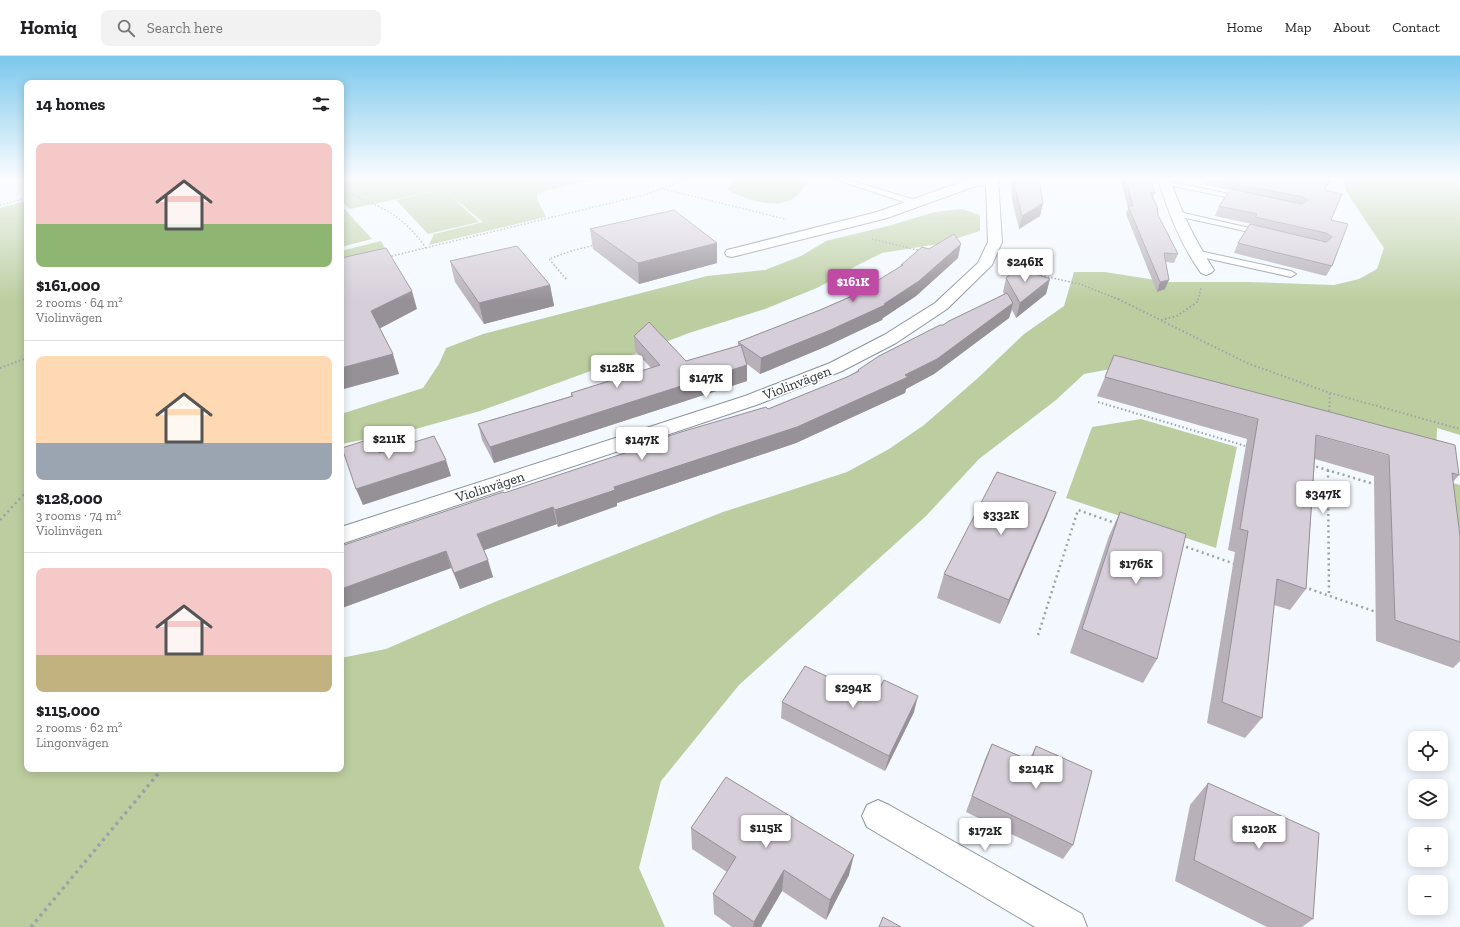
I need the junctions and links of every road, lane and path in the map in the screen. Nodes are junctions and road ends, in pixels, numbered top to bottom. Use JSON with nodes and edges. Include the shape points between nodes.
{"nodes":[{"id":1,"x":398,"y":220,"type":"edge"},
{"id":2,"x":540,"y":220,"type":"edge"},
{"id":3,"x":788,"y":220,"type":"edge"},
{"id":4,"x":861,"y":220,"type":"edge"},
{"id":5,"x":995,"y":220,"type":"edge"},
{"id":6,"x":1178,"y":220,"type":"edge"},
{"id":7,"x":1204,"y":220,"type":"edge"},
{"id":8,"x":826,"y":229,"type":"junction"},
{"id":9,"x":1275,"y":236,"type":"edge"},
{"id":10,"x":871,"y":239,"type":"dead end"},
{"id":11,"x":602,"y":243,"type":"edge"},
{"id":12,"x":426,"y":248,"type":"junction"},
{"id":13,"x":924,"y":251,"type":"edge"},
{"id":14,"x":732,"y":253,"type":"dead end"},
{"id":15,"x":1195,"y":253,"type":"junction"},
{"id":16,"x":387,"y":257,"type":"edge"},
{"id":17,"x":985,"y":265,"type":"junction"},
{"id":18,"x":1206,"y":270,"type":"joint"},
{"id":19,"x":1021,"y":272,"type":"edge"},
{"id":20,"x":1028,"y":273,"type":"edge"},
{"id":21,"x":1291,"y":274,"type":"dead end"},
{"id":22,"x":566,"y":279,"type":"dead end"},
{"id":23,"x":1161,"y":320,"type":"junction"},
{"id":24,"x":24,"y":359,"type":"edge"},
{"id":25,"x":0,"y":368,"type":"edge"},
{"id":26,"x":1330,"y":393,"type":"junction"},
{"id":27,"x":1098,"y":402,"type":"dead end"},
{"id":28,"x":1328,"y":415,"type":"edge"},
{"id":29,"x":1460,"y":430,"type":"edge"},
{"id":30,"x":1251,"y":447,"type":"dead end"},
{"id":31,"x":1321,"y":460,"type":"dead end"},
{"id":32,"x":1304,"y":463,"type":"edge"},
{"id":33,"x":1320,"y":468,"type":"junction"},
{"id":34,"x":1328,"y":470,"type":"junction"},
{"id":35,"x":1382,"y":486,"type":"dead end"},
{"id":36,"x":24,"y":494,"type":"edge"},
{"id":37,"x":0,"y":520,"type":"edge"},
{"id":38,"x":1122,"y":525,"type":"edge"},
{"id":39,"x":344,"y":535,"type":"edge"},
{"id":40,"x":1174,"y":543,"type":"edge"},
{"id":41,"x":1240,"y":566,"type":"dead end"},
{"id":42,"x":1299,"y":586,"type":"edge"},
{"id":43,"x":1329,"y":596,"type":"junction"},
{"id":44,"x":1380,"y":613,"type":"dead end"},
{"id":45,"x":1038,"y":635,"type":"dead end"},
{"id":46,"x":160,"y":772,"type":"edge"},
{"id":47,"x":878,"y":816,"type":"dead end"},
{"id":48,"x":31,"y":927,"type":"edge"},
{"id":49,"x":1069,"y":927,"type":"edge"}],
"edges":[{"from":1,"to":12,"type":"path","via":[[414,231]]},
{"from":2,"to":12,"type":"path"},
{"from":3,"to":8,"type":"path"},
{"from":4,"to":8,"type":"street"},
{"from":5,"to":17,"type":"street","name":"Violinvägen","via":[[995,242]]},
{"from":6,"to":15,"type":"street"},
{"from":7,"to":9,"type":"lane"},
{"from":8,"to":14,"type":"street"},
{"from":10,"to":13,"type":"path"},
{"from":11,"to":22,"type":"path","via":[[571,250],[549,259]]},
{"from":12,"to":16,"type":"path"},
{"from":15,"to":18,"type":"street"},
{"from":15,"to":21,"type":"lane"},
{"from":17,"to":19,"type":"path"},
{"from":17,"to":39,"type":"street","name":"Violinvägen","via":[[941,306],[890,339],[836,367],[752,400]]},
{"from":18,"to":23,"type":"path","via":[[1197,302],[1177,316]]},
{"from":20,"to":23,"type":"path","via":[[1056,278],[1108,294]]},
{"from":23,"to":26,"type":"path","via":[[1247,364]]},
{"from":24,"to":25,"type":"path"},
{"from":26,"to":28,"type":"path"},
{"from":26,"to":29,"type":"path"},
{"from":27,"to":30,"type":"path"},
{"from":31,"to":33,"type":"path"},
{"from":32,"to":33,"type":"path"},
{"from":33,"to":34,"type":"path"},
{"from":34,"to":35,"type":"path"},
{"from":34,"to":43,"type":"path"},
{"from":36,"to":37,"type":"path"},
{"from":38,"to":45,"type":"path","via":[[1078,510]]},
{"from":40,"to":41,"type":"path"},
{"from":42,"to":43,"type":"path"},
{"from":43,"to":44,"type":"path"},
{"from":46,"to":48,"type":"path"},
{"from":47,"to":49,"type":"street"}]}
